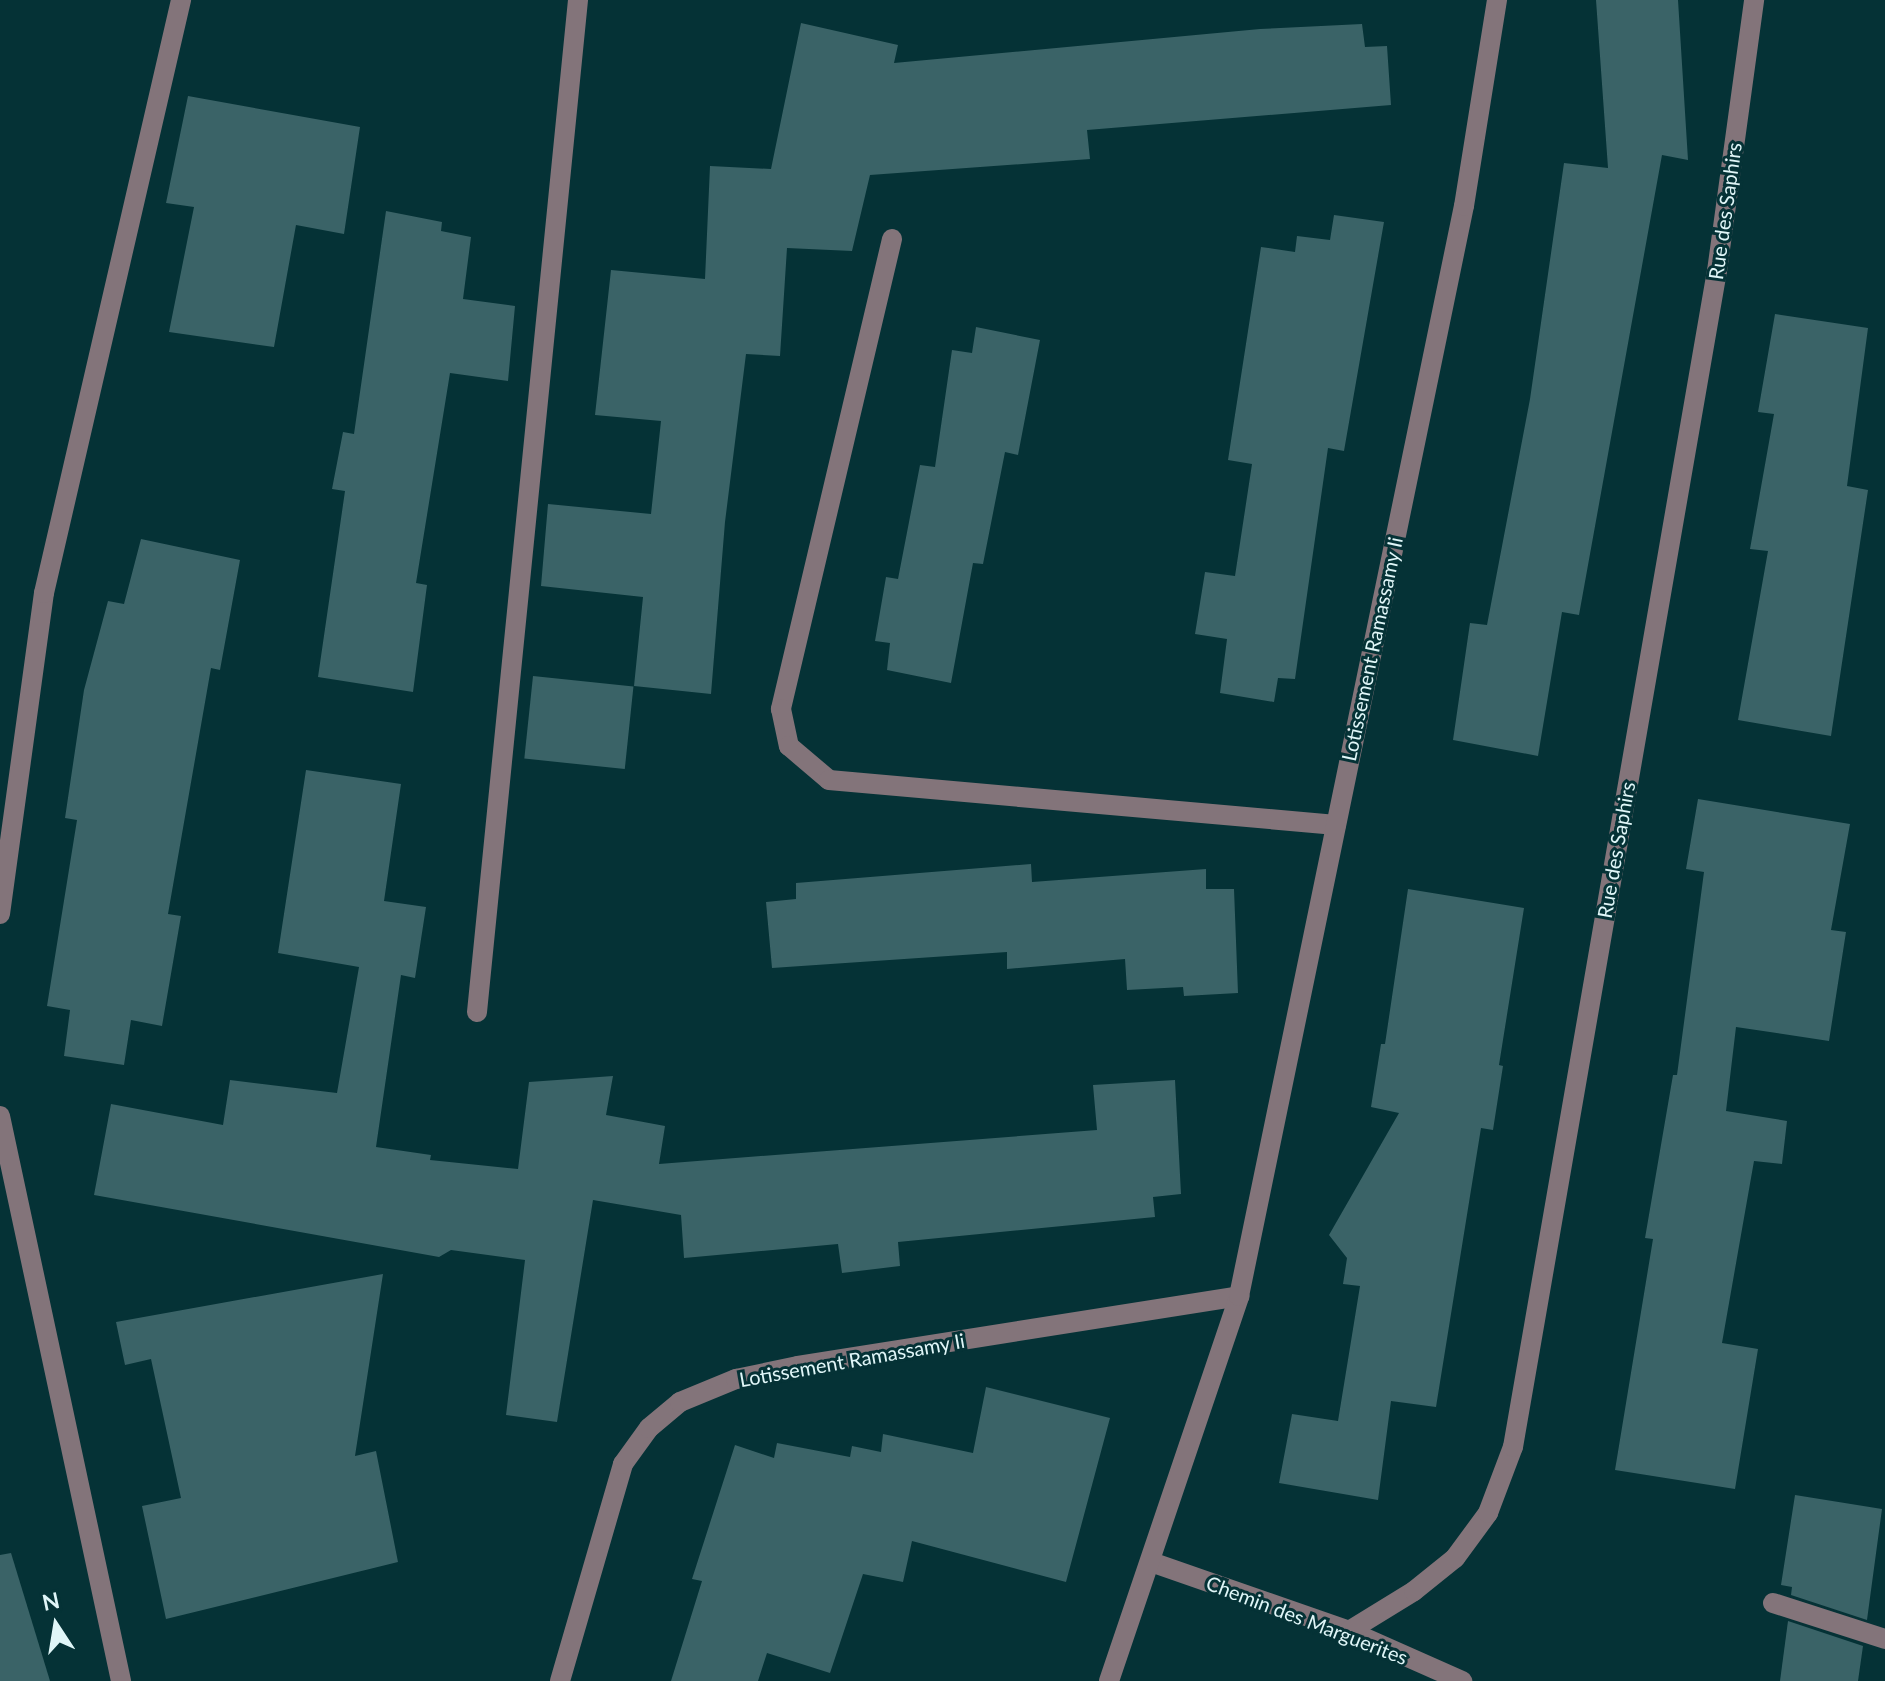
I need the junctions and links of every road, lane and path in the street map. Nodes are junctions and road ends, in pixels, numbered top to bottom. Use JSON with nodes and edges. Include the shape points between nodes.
{"nodes":[{"id":1,"x":181,"y":0,"type":"edge"},
{"id":2,"x":578,"y":0,"type":"edge"},
{"id":3,"x":1497,"y":0,"type":"edge"},
{"id":4,"x":1754,"y":0,"type":"edge"},
{"id":5,"x":892,"y":239,"type":"dead end"},
{"id":6,"x":1336,"y":825,"type":"junction"},
{"id":7,"x":0,"y":914,"type":"edge"},
{"id":8,"x":477,"y":1012,"type":"dead end"},
{"id":9,"x":0,"y":1116,"type":"edge"},
{"id":10,"x":1239,"y":1296,"type":"junction"},
{"id":11,"x":1151,"y":1562,"type":"junction"},
{"id":12,"x":1773,"y":1603,"type":"dead end"},
{"id":13,"x":1349,"y":1631,"type":"junction"},
{"id":14,"x":1885,"y":1639,"type":"edge"},
{"id":15,"x":121,"y":1681,"type":"edge"},
{"id":16,"x":560,"y":1681,"type":"edge"},
{"id":17,"x":1109,"y":1681,"type":"edge"},
{"id":18,"x":1462,"y":1681,"type":"edge"}],
"edges":[{"from":1,"to":7,"type":"street","via":[[44,593]]},
{"from":2,"to":8,"type":"street"},
{"from":3,"to":6,"type":"street","name":"Lotissement Ramassamy Ii","via":[[1464,206]]},
{"from":4,"to":13,"type":"street","name":"Rue des Saphirs","via":[[1717,271],[1513,1447],[1488,1513],[1455,1558]]},
{"from":5,"to":6,"type":"street","via":[[781,709],[789,746],[829,780]]},
{"from":6,"to":10,"type":"street","name":"Lotissement Ramassamy Ii"},
{"from":9,"to":15,"type":"street"},
{"from":10,"to":11,"type":"street","name":"Lotissement Ramassamy Ii"},
{"from":10,"to":16,"type":"street","name":"Lotissement Ramassamy Ii","via":[[798,1366],[736,1379],[680,1402],[649,1428],[623,1464]]},
{"from":11,"to":13,"type":"street","name":"Chemin des Marguerites"},
{"from":11,"to":17,"type":"street","name":"Lotissement Ramassamy Ii"},
{"from":12,"to":14,"type":"street"},
{"from":13,"to":18,"type":"street","name":"Chemin des Marguerites"}]}
